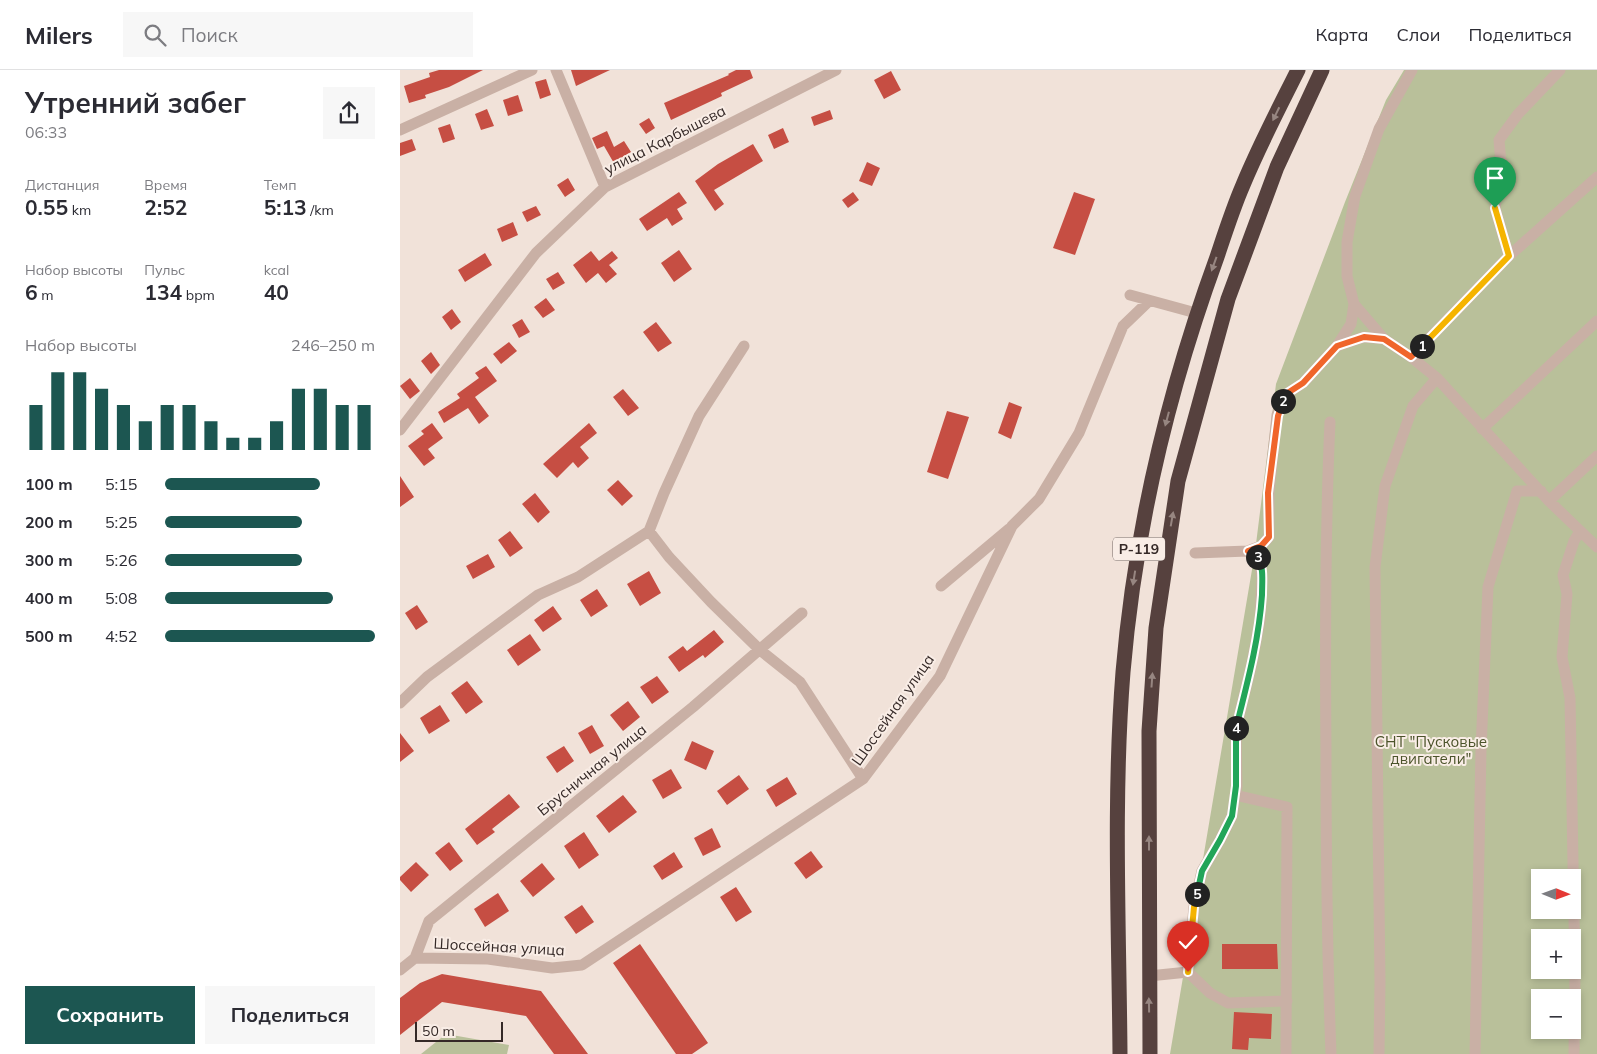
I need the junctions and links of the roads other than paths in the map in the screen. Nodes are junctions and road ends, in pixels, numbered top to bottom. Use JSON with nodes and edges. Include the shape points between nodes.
{"nodes":[{"id":1,"x":532,"y":70,"type":"edge"},
{"id":2,"x":556,"y":70,"type":"edge"},
{"id":3,"x":836,"y":70,"type":"edge"},
{"id":4,"x":1298,"y":70,"type":"edge"},
{"id":5,"x":1322,"y":70,"type":"edge"},
{"id":6,"x":1412,"y":70,"type":"edge"},
{"id":7,"x":1560,"y":70,"type":"edge"},
{"id":8,"x":400,"y":130,"type":"edge"},
{"id":9,"x":1597,"y":176,"type":"edge"},
{"id":10,"x":605,"y":187,"type":"junction"},
{"id":11,"x":1509,"y":256,"type":"junction"},
{"id":12,"x":1130,"y":294,"type":"dead end"},
{"id":13,"x":1149,"y":301,"type":"junction"},
{"id":14,"x":1354,"y":304,"type":"junction"},
{"id":15,"x":1196,"y":313,"type":"junction"},
{"id":16,"x":1597,"y":321,"type":"edge"},
{"id":17,"x":1384,"y":339,"type":"junction"},
{"id":18,"x":744,"y":346,"type":"dead end"},
{"id":19,"x":1337,"y":346,"type":"junction"},
{"id":20,"x":1411,"y":357,"type":"junction"},
{"id":21,"x":1437,"y":378,"type":"junction"},
{"id":22,"x":1330,"y":422,"type":"dead end"},
{"id":23,"x":1482,"y":429,"type":"junction"},
{"id":24,"x":400,"y":430,"type":"edge"},
{"id":25,"x":1597,"y":456,"type":"edge"},
{"id":26,"x":1541,"y":491,"type":"junction"},
{"id":27,"x":1550,"y":501,"type":"junction"},
{"id":28,"x":1012,"y":526,"type":"junction"},
{"id":29,"x":649,"y":531,"type":"junction"},
{"id":30,"x":1580,"y":531,"type":"junction"},
{"id":31,"x":1597,"y":547,"type":"edge"},
{"id":32,"x":1248,"y":551,"type":"junction"},
{"id":33,"x":1195,"y":553,"type":"dead end"},
{"id":34,"x":941,"y":586,"type":"dead end"},
{"id":35,"x":802,"y":613,"type":"dead end"},
{"id":36,"x":760,"y":650,"type":"junction"},
{"id":37,"x":400,"y":703,"type":"edge"},
{"id":38,"x":863,"y":779,"type":"junction"},
{"id":39,"x":1235,"y":795,"type":"junction"},
{"id":40,"x":415,"y":958,"type":"junction"},
{"id":41,"x":400,"y":970,"type":"edge"},
{"id":42,"x":1188,"y":972,"type":"junction"},
{"id":43,"x":1149,"y":976,"type":"junction"},
{"id":44,"x":1286,"y":1001,"type":"junction"},
{"id":45,"x":1120,"y":1054,"type":"edge"},
{"id":46,"x":1150,"y":1054,"type":"edge"},
{"id":47,"x":1286,"y":1054,"type":"edge"},
{"id":48,"x":1331,"y":1054,"type":"edge"},
{"id":49,"x":1379,"y":1054,"type":"edge"},
{"id":50,"x":1475,"y":1054,"type":"edge"},
{"id":51,"x":1574,"y":1054,"type":"edge"}],
"edges":[{"from":1,"to":8,"type":"street"},
{"from":2,"to":10,"type":"street"},
{"from":3,"to":10,"type":"street","name":"улица Карбышева"},
{"from":4,"to":15,"type":"highway","number":"Р-119","one_way":true,"via":[[1242,185]]},
{"from":43,"to":5,"type":"highway","number":"Р-119","one_way":true,"via":[[1149,731],[1156,628],[1178,481],[1228,298],[1277,167]]},
{"from":6,"to":14,"type":"street","via":[[1379,128],[1355,196],[1347,242],[1347,276]]},
{"from":7,"to":11,"type":"street","via":[[1498,140],[1501,163],[1495,208]]},
{"from":9,"to":11,"type":"street"},
{"from":10,"to":24,"type":"street","name":"улица Карбышева","via":[[536,253]]},
{"from":11,"to":20,"type":"street"},
{"from":12,"to":13,"type":"street"},
{"from":13,"to":15,"type":"street"},
{"from":13,"to":28,"type":"street","name":"Шоссейная улица","via":[[1123,326],[1080,433],[1039,500]]},
{"from":14,"to":17,"type":"street"},
{"from":14,"to":19,"type":"street","via":[[1351,324]]},
{"from":15,"to":45,"type":"highway","number":"Р-119","one_way":true,"via":[[1148,493],[1123,673],[1119,780]]},
{"from":16,"to":23,"type":"street"},
{"from":17,"to":19,"type":"street","via":[[1364,337]]},
{"from":17,"to":20,"type":"street"},
{"from":18,"to":29,"type":"street","via":[[699,416]]},
{"from":19,"to":32,"type":"street","via":[[1303,383],[1286,394],[1278,416],[1268,493],[1269,537],[1261,546]]},
{"from":20,"to":21,"type":"street"},
{"from":21,"to":23,"type":"street"},
{"from":21,"to":49,"type":"street","via":[[1413,406],[1385,486],[1375,568]]},
{"from":22,"to":48,"type":"street","via":[[1325,647]]},
{"from":23,"to":26,"type":"street"},
{"from":25,"to":27,"type":"street"},
{"from":26,"to":27,"type":"street"},
{"from":26,"to":50,"type":"street","via":[[1517,491],[1488,587],[1481,748]]},
{"from":27,"to":30,"type":"street"},
{"from":28,"to":34,"type":"street"},
{"from":28,"to":38,"type":"street","name":"Шоссейная улица","via":[[940,676]]},
{"from":29,"to":36,"type":"street","via":[[698,589]]},
{"from":29,"to":37,"type":"street","via":[[578,576],[538,595],[427,677]]},
{"from":30,"to":31,"type":"street"},
{"from":30,"to":51,"type":"street","via":[[1563,575],[1566,594],[1562,657],[1570,698]]},
{"from":32,"to":33,"type":"street"},
{"from":32,"to":39,"type":"street","via":[[1259,557],[1261,566],[1261,611],[1236,729]]},
{"from":35,"to":36,"type":"street","name":"Брусничная улица"},
{"from":36,"to":38,"type":"street","via":[[800,682]]},
{"from":36,"to":40,"type":"street","name":"Брусничная улица","via":[[686,714],[429,921]]},
{"from":38,"to":40,"type":"street","name":"Шоссейная улица","via":[[582,966],[552,968],[488,959]]},
{"from":39,"to":42,"type":"street","via":[[1232,816],[1202,871],[1194,907]]},
{"from":39,"to":44,"type":"street","via":[[1287,807]]},
{"from":40,"to":41,"type":"street","name":"Шоссейная улица"},
{"from":42,"to":43,"type":"street"},
{"from":42,"to":44,"type":"street","via":[[1210,993],[1228,1002]]},
{"from":46,"to":43,"type":"highway","number":"Р-119","one_way":true},
{"from":44,"to":47,"type":"street"}]}
